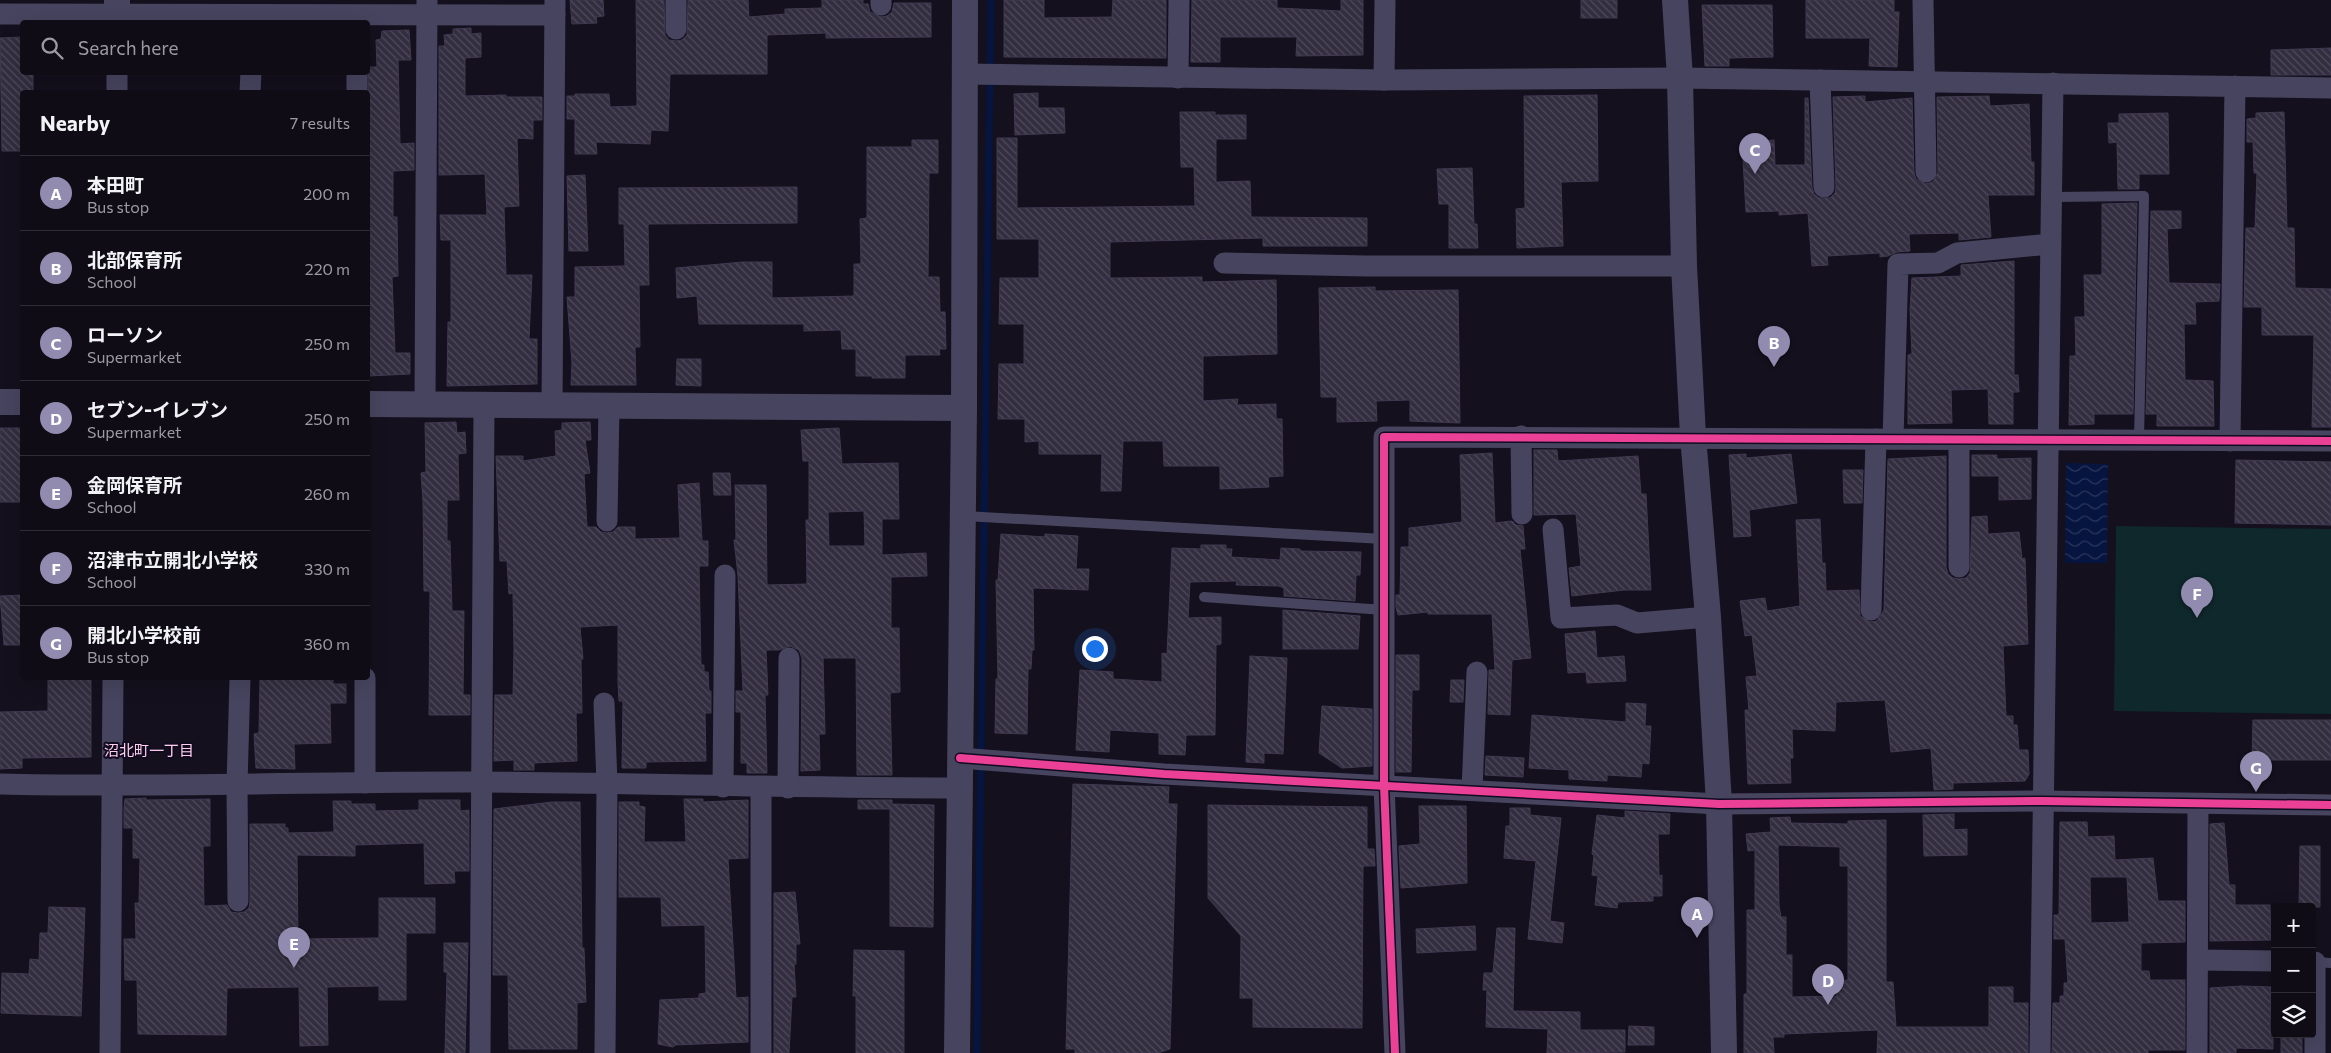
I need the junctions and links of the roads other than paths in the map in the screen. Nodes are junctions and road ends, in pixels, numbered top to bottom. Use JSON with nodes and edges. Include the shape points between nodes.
{"nodes":[{"id":1,"x":676,"y":0,"type":"edge"},
{"id":2,"x":965,"y":0,"type":"edge"},
{"id":3,"x":1179,"y":0,"type":"edge"},
{"id":4,"x":1384,"y":0,"type":"edge"},
{"id":5,"x":1675,"y":0,"type":"edge"},
{"id":6,"x":1923,"y":0,"type":"edge"},
{"id":7,"x":24,"y":7,"type":"edge"},
{"id":8,"x":304,"y":8,"type":"edge"},
{"id":9,"x":427,"y":8,"type":"edge"},
{"id":10,"x":555,"y":8,"type":"edge"},
{"id":11,"x":117,"y":12,"type":"edge"},
{"id":12,"x":246,"y":13,"type":"edge"},
{"id":13,"x":0,"y":14,"type":"edge"},
{"id":14,"x":356,"y":19,"type":"edge"},
{"id":15,"x":676,"y":29,"type":"dead end"},
{"id":16,"x":964,"y":74,"type":"junction"},
{"id":17,"x":117,"y":75,"type":"edge"},
{"id":18,"x":251,"y":75,"type":"edge"},
{"id":19,"x":357,"y":75,"type":"edge"},
{"id":20,"x":1178,"y":78,"type":"junction"},
{"id":21,"x":1680,"y":78,"type":"junction"},
{"id":22,"x":1384,"y":80,"type":"junction"},
{"id":23,"x":1820,"y":80,"type":"junction"},
{"id":24,"x":1925,"y":82,"type":"junction"},
{"id":25,"x":2053,"y":83,"type":"junction"},
{"id":26,"x":2235,"y":86,"type":"junction"},
{"id":27,"x":2331,"y":88,"type":"edge"},
{"id":28,"x":117,"y":90,"type":"edge"},
{"id":29,"x":250,"y":90,"type":"edge"},
{"id":30,"x":357,"y":90,"type":"edge"},
{"id":31,"x":1926,"y":172,"type":"dead end"},
{"id":32,"x":1824,"y":188,"type":"dead end"},
{"id":33,"x":2051,"y":197,"type":"junction"},
{"id":34,"x":2050,"y":244,"type":"junction"},
{"id":35,"x":1224,"y":263,"type":"dead end"},
{"id":36,"x":1684,"y":266,"type":"junction"},
{"id":37,"x":0,"y":402,"type":"edge"},
{"id":38,"x":20,"y":402,"type":"edge"},
{"id":39,"x":370,"y":404,"type":"edge"},
{"id":40,"x":425,"y":405,"type":"junction"},
{"id":41,"x":484,"y":405,"type":"junction"},
{"id":42,"x":552,"y":406,"type":"junction"},
{"id":43,"x":609,"y":406,"type":"junction"},
{"id":44,"x":964,"y":408,"type":"junction"},
{"id":45,"x":1521,"y":436,"type":"junction"},
{"id":46,"x":1693,"y":436,"type":"junction"},
{"id":47,"x":1884,"y":439,"type":"junction"},
{"id":48,"x":2047,"y":439,"type":"junction"},
{"id":49,"x":1959,"y":440,"type":"junction"},
{"id":50,"x":2139,"y":440,"type":"junction"},
{"id":51,"x":2230,"y":441,"type":"junction"},
{"id":52,"x":2331,"y":441,"type":"edge"},
{"id":53,"x":1522,"y":514,"type":"dead end"},
{"id":54,"x":963,"y":516,"type":"junction"},
{"id":55,"x":607,"y":521,"type":"dead end"},
{"id":56,"x":1552,"y":529,"type":"dead end"},
{"id":57,"x":1384,"y":539,"type":"junction"},
{"id":58,"x":1959,"y":567,"type":"dead end"},
{"id":59,"x":725,"y":575,"type":"dead end"},
{"id":60,"x":1204,"y":597,"type":"dead end"},
{"id":61,"x":1384,"y":610,"type":"junction"},
{"id":62,"x":1871,"y":610,"type":"dead end"},
{"id":63,"x":1708,"y":617,"type":"junction"},
{"id":64,"x":789,"y":658,"type":"dead end"},
{"id":65,"x":1477,"y":672,"type":"dead end"},
{"id":66,"x":113,"y":680,"type":"edge"},
{"id":67,"x":240,"y":680,"type":"edge"},
{"id":68,"x":365,"y":680,"type":"edge"},
{"id":69,"x":604,"y":703,"type":"dead end"},
{"id":70,"x":960,"y":758,"type":"junction"},
{"id":71,"x":481,"y":782,"type":"junction"},
{"id":72,"x":365,"y":783,"type":"junction"},
{"id":73,"x":0,"y":784,"type":"edge"},
{"id":74,"x":607,"y":784,"type":"junction"},
{"id":75,"x":237,"y":785,"type":"junction"},
{"id":76,"x":1384,"y":785,"type":"junction"},
{"id":77,"x":112,"y":786,"type":"junction"},
{"id":78,"x":723,"y":787,"type":"junction"},
{"id":79,"x":761,"y":788,"type":"junction"},
{"id":80,"x":788,"y":788,"type":"junction"},
{"id":81,"x":959,"y":788,"type":"junction"},
{"id":82,"x":1472,"y":790,"type":"junction"},
{"id":83,"x":2043,"y":801,"type":"junction"},
{"id":84,"x":1719,"y":804,"type":"junction"},
{"id":85,"x":2198,"y":804,"type":"junction"},
{"id":86,"x":2331,"y":805,"type":"edge"},
{"id":87,"x":238,"y":901,"type":"dead end"},
{"id":88,"x":2198,"y":960,"type":"junction"},
{"id":89,"x":2271,"y":961,"type":"edge"},
{"id":90,"x":2319,"y":962,"type":"edge"},
{"id":91,"x":110,"y":1053,"type":"edge"},
{"id":92,"x":480,"y":1053,"type":"edge"},
{"id":93,"x":605,"y":1053,"type":"edge"},
{"id":94,"x":760,"y":1053,"type":"edge"},
{"id":95,"x":957,"y":1053,"type":"edge"},
{"id":96,"x":1395,"y":1053,"type":"edge"},
{"id":97,"x":1724,"y":1053,"type":"edge"},
{"id":98,"x":2040,"y":1053,"type":"edge"},
{"id":99,"x":2197,"y":1053,"type":"edge"},
{"id":100,"x":2314,"y":1053,"type":"edge"}],
"edges":[{"from":1,"to":15,"type":"street"},
{"from":2,"to":16,"type":"street"},
{"from":3,"to":20,"type":"street"},
{"from":4,"to":22,"type":"street"},
{"from":5,"to":21,"type":"street"},
{"from":6,"to":24,"type":"street"},
{"from":7,"to":11,"type":"street"},
{"from":7,"to":13,"type":"street"},
{"from":8,"to":12,"type":"street"},
{"from":8,"to":14,"type":"street"},
{"from":9,"to":10,"type":"street"},
{"from":9,"to":14,"type":"street"},
{"from":9,"to":40,"type":"street"},
{"from":10,"to":42,"type":"street"},
{"from":11,"to":12,"type":"street"},
{"from":16,"to":20,"type":"street"},
{"from":16,"to":44,"type":"street"},
{"from":17,"to":28,"type":"street"},
{"from":18,"to":29,"type":"street"},
{"from":19,"to":30,"type":"street"},
{"from":20,"to":22,"type":"street"},
{"from":21,"to":22,"type":"street"},
{"from":21,"to":23,"type":"street"},
{"from":21,"to":36,"type":"street"},
{"from":23,"to":24,"type":"street"},
{"from":23,"to":32,"type":"street"},
{"from":24,"to":25,"type":"street"},
{"from":24,"to":31,"type":"street"},
{"from":25,"to":26,"type":"street"},
{"from":25,"to":33,"type":"street"},
{"from":26,"to":27,"type":"street"},
{"from":26,"to":51,"type":"street"},
{"from":33,"to":34,"type":"street"},
{"from":33,"to":50,"type":"lane","via":[[2144,196]]},
{"from":34,"to":47,"type":"street","via":[[1957,253],[1938,262],[1898,264]]},
{"from":34,"to":48,"type":"street"},
{"from":35,"to":36,"type":"street"},
{"from":36,"to":46,"type":"street"},
{"from":37,"to":38,"type":"street"},
{"from":39,"to":40,"type":"street"},
{"from":40,"to":41,"type":"street"},
{"from":41,"to":42,"type":"street"},
{"from":41,"to":71,"type":"street"},
{"from":42,"to":43,"type":"street"},
{"from":43,"to":44,"type":"street"},
{"from":43,"to":55,"type":"street"},
{"from":44,"to":54,"type":"street"},
{"from":45,"to":46,"type":"street"},
{"from":45,"to":53,"type":"street"},
{"from":45,"to":57,"type":"street","via":[[1384,437]]},
{"from":46,"to":47,"type":"street"},
{"from":46,"to":63,"type":"street"},
{"from":47,"to":49,"type":"street"},
{"from":47,"to":62,"type":"street"},
{"from":48,"to":49,"type":"street"},
{"from":48,"to":50,"type":"street"},
{"from":48,"to":83,"type":"street"},
{"from":49,"to":58,"type":"street"},
{"from":50,"to":51,"type":"street"},
{"from":51,"to":52,"type":"street"},
{"from":54,"to":57,"type":"lane"},
{"from":54,"to":70,"type":"street"},
{"from":56,"to":63,"type":"street","via":[[1561,618],[1618,615],[1637,624]]},
{"from":57,"to":61,"type":"street"},
{"from":59,"to":78,"type":"street"},
{"from":60,"to":61,"type":"lane"},
{"from":61,"to":76,"type":"street"},
{"from":63,"to":84,"type":"street"},
{"from":64,"to":80,"type":"street"},
{"from":65,"to":82,"type":"street"},
{"from":66,"to":77,"type":"street"},
{"from":67,"to":75,"type":"street"},
{"from":68,"to":72,"type":"street"},
{"from":69,"to":74,"type":"street"},
{"from":70,"to":76,"type":"street","via":[[1164,774]]},
{"from":70,"to":81,"type":"street"},
{"from":71,"to":72,"type":"street"},
{"from":71,"to":74,"type":"street"},
{"from":71,"to":92,"type":"street"},
{"from":72,"to":75,"type":"street"},
{"from":73,"to":77,"type":"street"},
{"from":74,"to":78,"type":"street"},
{"from":74,"to":93,"type":"street"},
{"from":75,"to":77,"type":"street"},
{"from":75,"to":87,"type":"street"},
{"from":76,"to":82,"type":"street"},
{"from":76,"to":96,"type":"street"},
{"from":77,"to":91,"type":"street"},
{"from":78,"to":79,"type":"street"},
{"from":79,"to":80,"type":"street"},
{"from":79,"to":94,"type":"street"},
{"from":80,"to":81,"type":"street"},
{"from":81,"to":95,"type":"street"},
{"from":82,"to":84,"type":"street"},
{"from":83,"to":84,"type":"street"},
{"from":83,"to":85,"type":"street"},
{"from":83,"to":98,"type":"street"},
{"from":84,"to":97,"type":"street"},
{"from":85,"to":86,"type":"street"},
{"from":85,"to":88,"type":"street"},
{"from":88,"to":89,"type":"street"},
{"from":88,"to":99,"type":"street"},
{"from":90,"to":100,"type":"street"}]}
